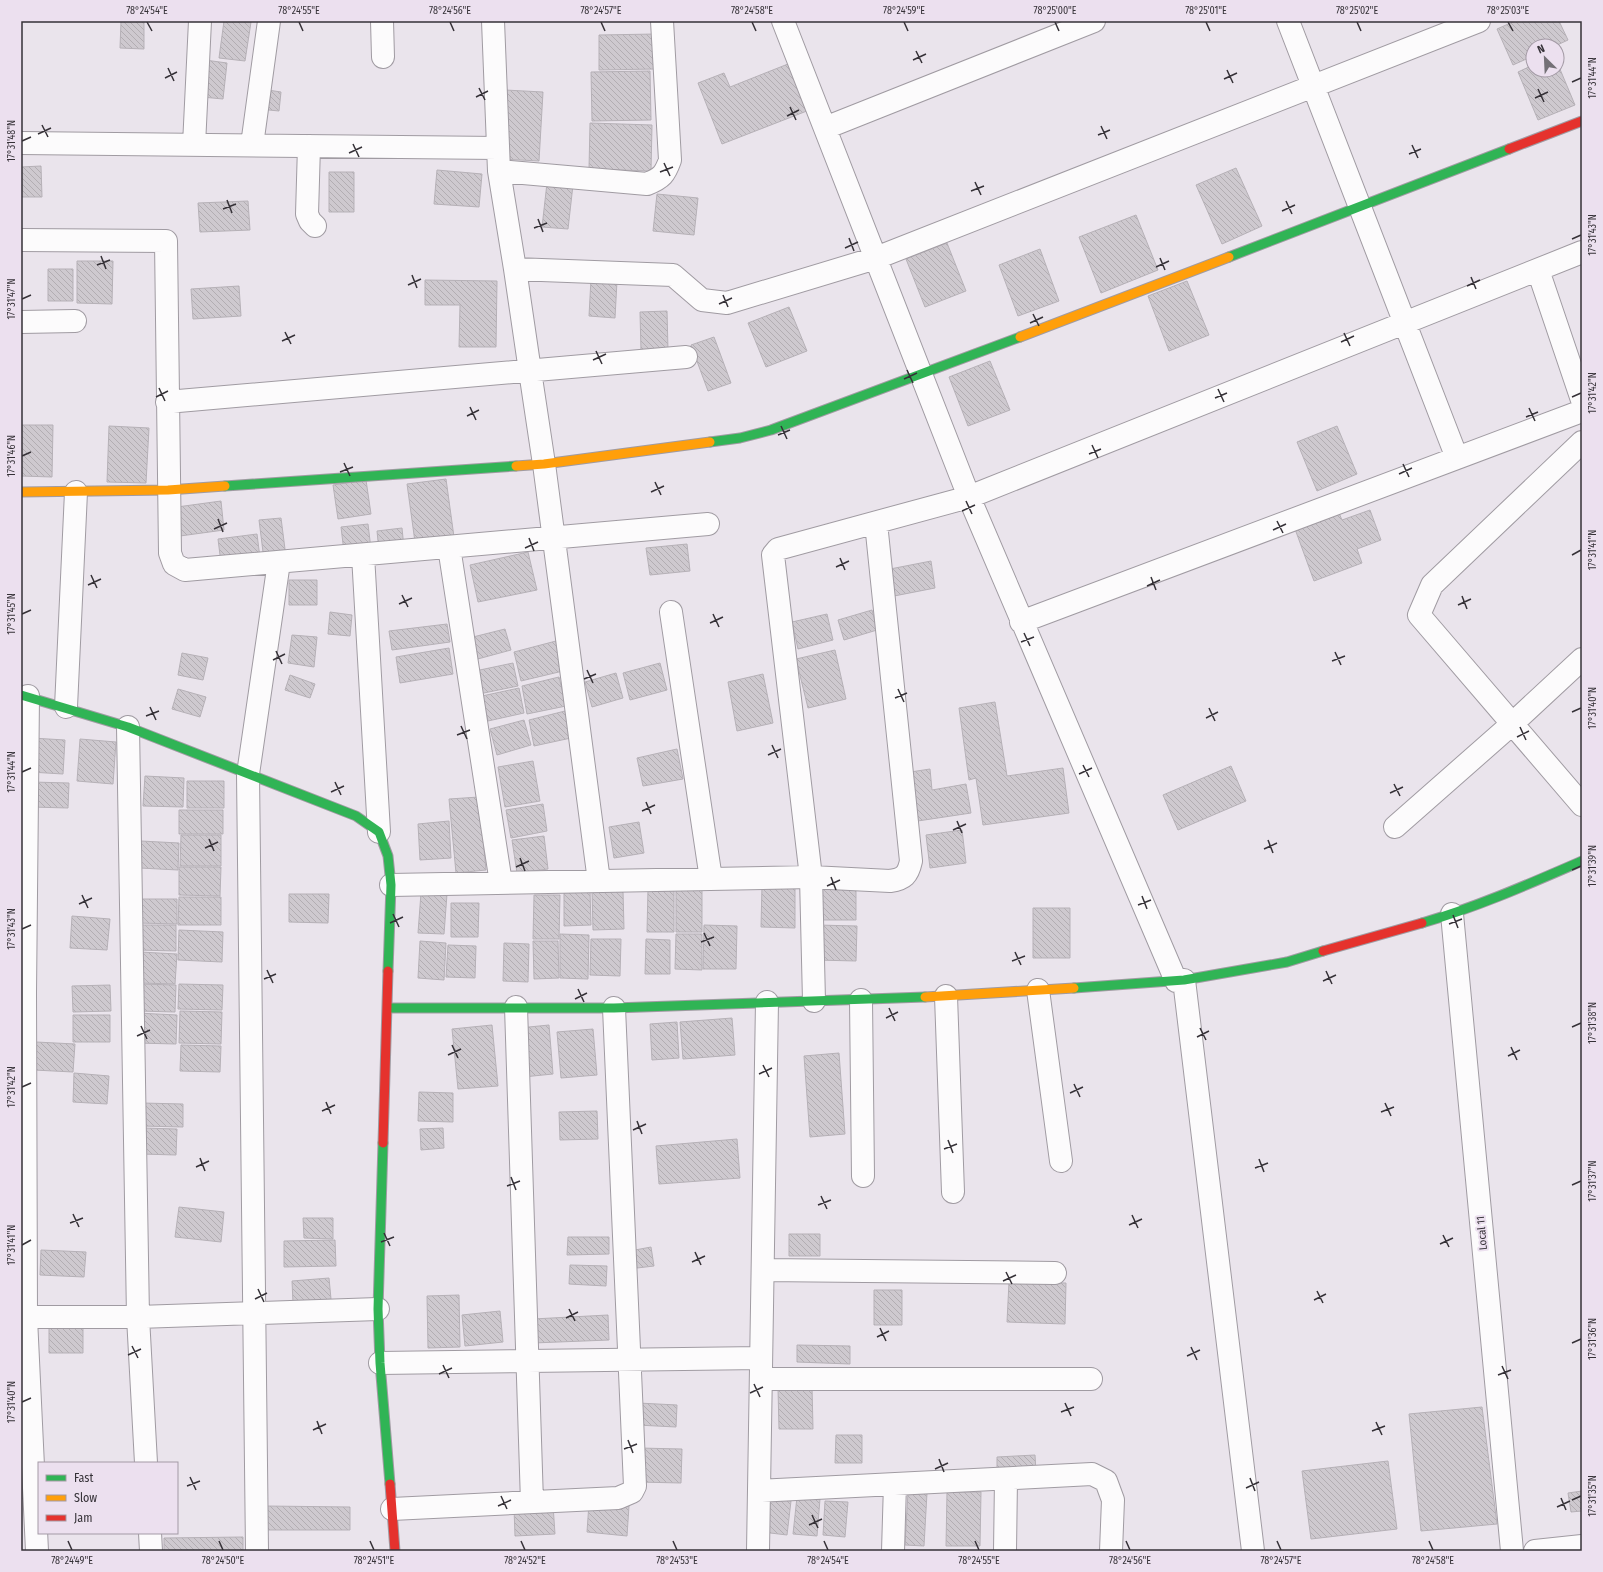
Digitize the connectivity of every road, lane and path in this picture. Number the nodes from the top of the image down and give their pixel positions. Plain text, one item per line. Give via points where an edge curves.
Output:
1 (200, 21) edge
2 (269, 21) edge
3 (382, 21) edge
4 (493, 21) edge
5 (662, 21) edge
6 (783, 21) edge
7 (1094, 21) edge
8 (1288, 21) edge
9 (1479, 21) edge
10 (383, 57) dead end
11 (1313, 86) junction
12 (1582, 121) edge
13 (825, 128) junction
14 (21, 143) edge
15 (194, 145) junction
16 (252, 145) junction
17 (309, 146) junction
18 (498, 148) junction
19 (499, 171) junction
20 (1359, 206) junction
21 (315, 226) dead end
22 (21, 240) edge
23 (1582, 252) edge
24 (876, 258) junction
25 (515, 269) junction
26 (1538, 270) junction
27 (75, 321) dead end
28 (21, 322) edge
29 (1405, 323) junction
30 (686, 357) dead end
31 (530, 372) junction
32 (921, 375) junction
33 (1582, 400) edge
34 (167, 402) junction
35 (1582, 411) edge
36 (1582, 442) edge
37 (1457, 458) junction
38 (544, 464) junction
39 (168, 490) junction
40 (21, 492) edge
41 (76, 492) junction
42 (968, 497) junction
43 (876, 523) junction
44 (708, 524) dead end
45 (555, 538) junction
46 (449, 547) junction
47 (363, 555) junction
48 (279, 562) junction
49 (670, 612) dead end
50 (1021, 622) junction
51 (1582, 659) edge
52 (24, 696) edge
53 (66, 707) junction
54 (1512, 724) junction
55 (128, 727) junction
56 (248, 774) junction
57 (1582, 806) edge
58 (1395, 827) dead end
59 (379, 832) junction
60 (1582, 862) edge
61 (811, 877) junction
62 (711, 879) junction
63 (598, 881) junction
64 (501, 883) junction
65 (391, 885) junction
66 (1452, 914) junction
67 (1180, 981) junction
68 (1038, 990) junction
69 (946, 996) junction
70 (861, 1000) junction
71 (814, 1001) junction
72 (767, 1002) junction
73 (516, 1007) junction
74 (388, 1008) junction
75 (614, 1008) junction
76 (1061, 1161) dead end
77 (863, 1176) dead end
78 (953, 1192) dead end
79 (763, 1270) junction
80 (1055, 1273) dead end
81 (378, 1309) junction
82 (254, 1312) junction
83 (138, 1317) junction
84 (23, 1318) edge
85 (629, 1360) junction
86 (527, 1361) junction
87 (380, 1363) junction
88 (762, 1369) junction
89 (1091, 1379) dead end
90 (146, 1462) edge
91 (1006, 1478) junction
92 (895, 1484) junction
93 (759, 1491) junction
94 (532, 1502) junction
95 (392, 1509) junction
96 (150, 1534) edge
97 (1582, 1546) edge
98 (37, 1551) edge
99 (151, 1551) edge
100 (257, 1551) edge
101 (395, 1551) edge
102 (758, 1551) edge
103 (893, 1551) edge
104 (1005, 1551) edge
105 (1111, 1551) edge
106 (1253, 1551) edge
107 (1512, 1551) edge
108 (1535, 1551) edge

1 - 15 street
2 - 16 street
3 - 10 street
4 - 18 street
5 - 19 street via 670,160 665,173 658,180 648,184
6 - 13 street
7 - 13 street
8 - 11 street
9 - 11 street
11 - 20 street
11 - 24 street
12 - 20 street
13 - 24 street
14 - 15 street
15 - 16 street
16 - 17 street
17 - 18 street
17 - 21 street via 308,214
18 - 19 street
19 - 25 street
20 - 29 street
20 - 32 street
22 - 34 street via 166,241
23 - 26 street
24 - 25 street via 727,303 702,300 673,275
24 - 32 street
25 - 31 street
26 - 29 street
26 - 33 street
27 - 28 street
29 - 37 street
29 - 42 street
30 - 31 street
31 - 34 street
31 - 38 street
32 - 38 street via 771,430 740,438
32 - 42 street
34 - 39 street
35 - 37 street
36 - 54 street via 1432,585 1419,615
37 - 50 street
38 - 39 street
38 - 45 street
39 - 41 street
39 - 48 street via 170,553 174,564 185,570
40 - 41 street
41 - 53 street
42 - 43 street
42 - 50 street
43 - 61 street via 778,549 773,556
43 - 61 street via 911,861 908,871 900,880
44 - 45 street
45 - 46 street
45 - 63 street
46 - 47 street
46 - 64 street
47 - 48 street
47 - 59 street
48 - 56 street
49 - 62 street
50 - 67 street
51 - 54 street
52 - 53 street
52 - 84 street
53 - 55 street
54 - 57 street
54 - 58 street
55 - 56 street
55 - 83 street
56 - 59 street via 356,816
56 - 82 street
59 - 65 street via 388,856
60 - 66 street
61 - 62 street
61 - 71 street
62 - 63 street
63 - 64 street
64 - 65 street
65 - 74 street
66 - 67 street via 1288,962
66 - 107 street, Local 11
67 - 68 street
67 - 106 street
68 - 69 street
68 - 76 street
69 - 70 street
69 - 78 street
70 - 71 street
70 - 77 street
71 - 72 street
72 - 75 street
72 - 79 street
73 - 74 street
73 - 75 street
73 - 86 street
74 - 81 street
75 - 85 street
79 - 80 street
79 - 88 street
81 - 82 street
81 - 87 street
82 - 83 street
82 - 100 street
83 - 84 street
83 - 90 street
84 - 98 street
85 - 86 street
85 - 88 street
85 - 94 street via 635,1480 632,1492 618,1498
86 - 87 street
86 - 94 street
87 - 95 street
88 - 89 street
88 - 93 street
91 - 92 street
91 - 104 street
91 - 105 street via 1092,1474 1106,1481 1113,1500
92 - 93 street
92 - 103 street
93 - 102 street
94 - 95 street
95 - 101 street
96 - 99 street
97 - 108 street

